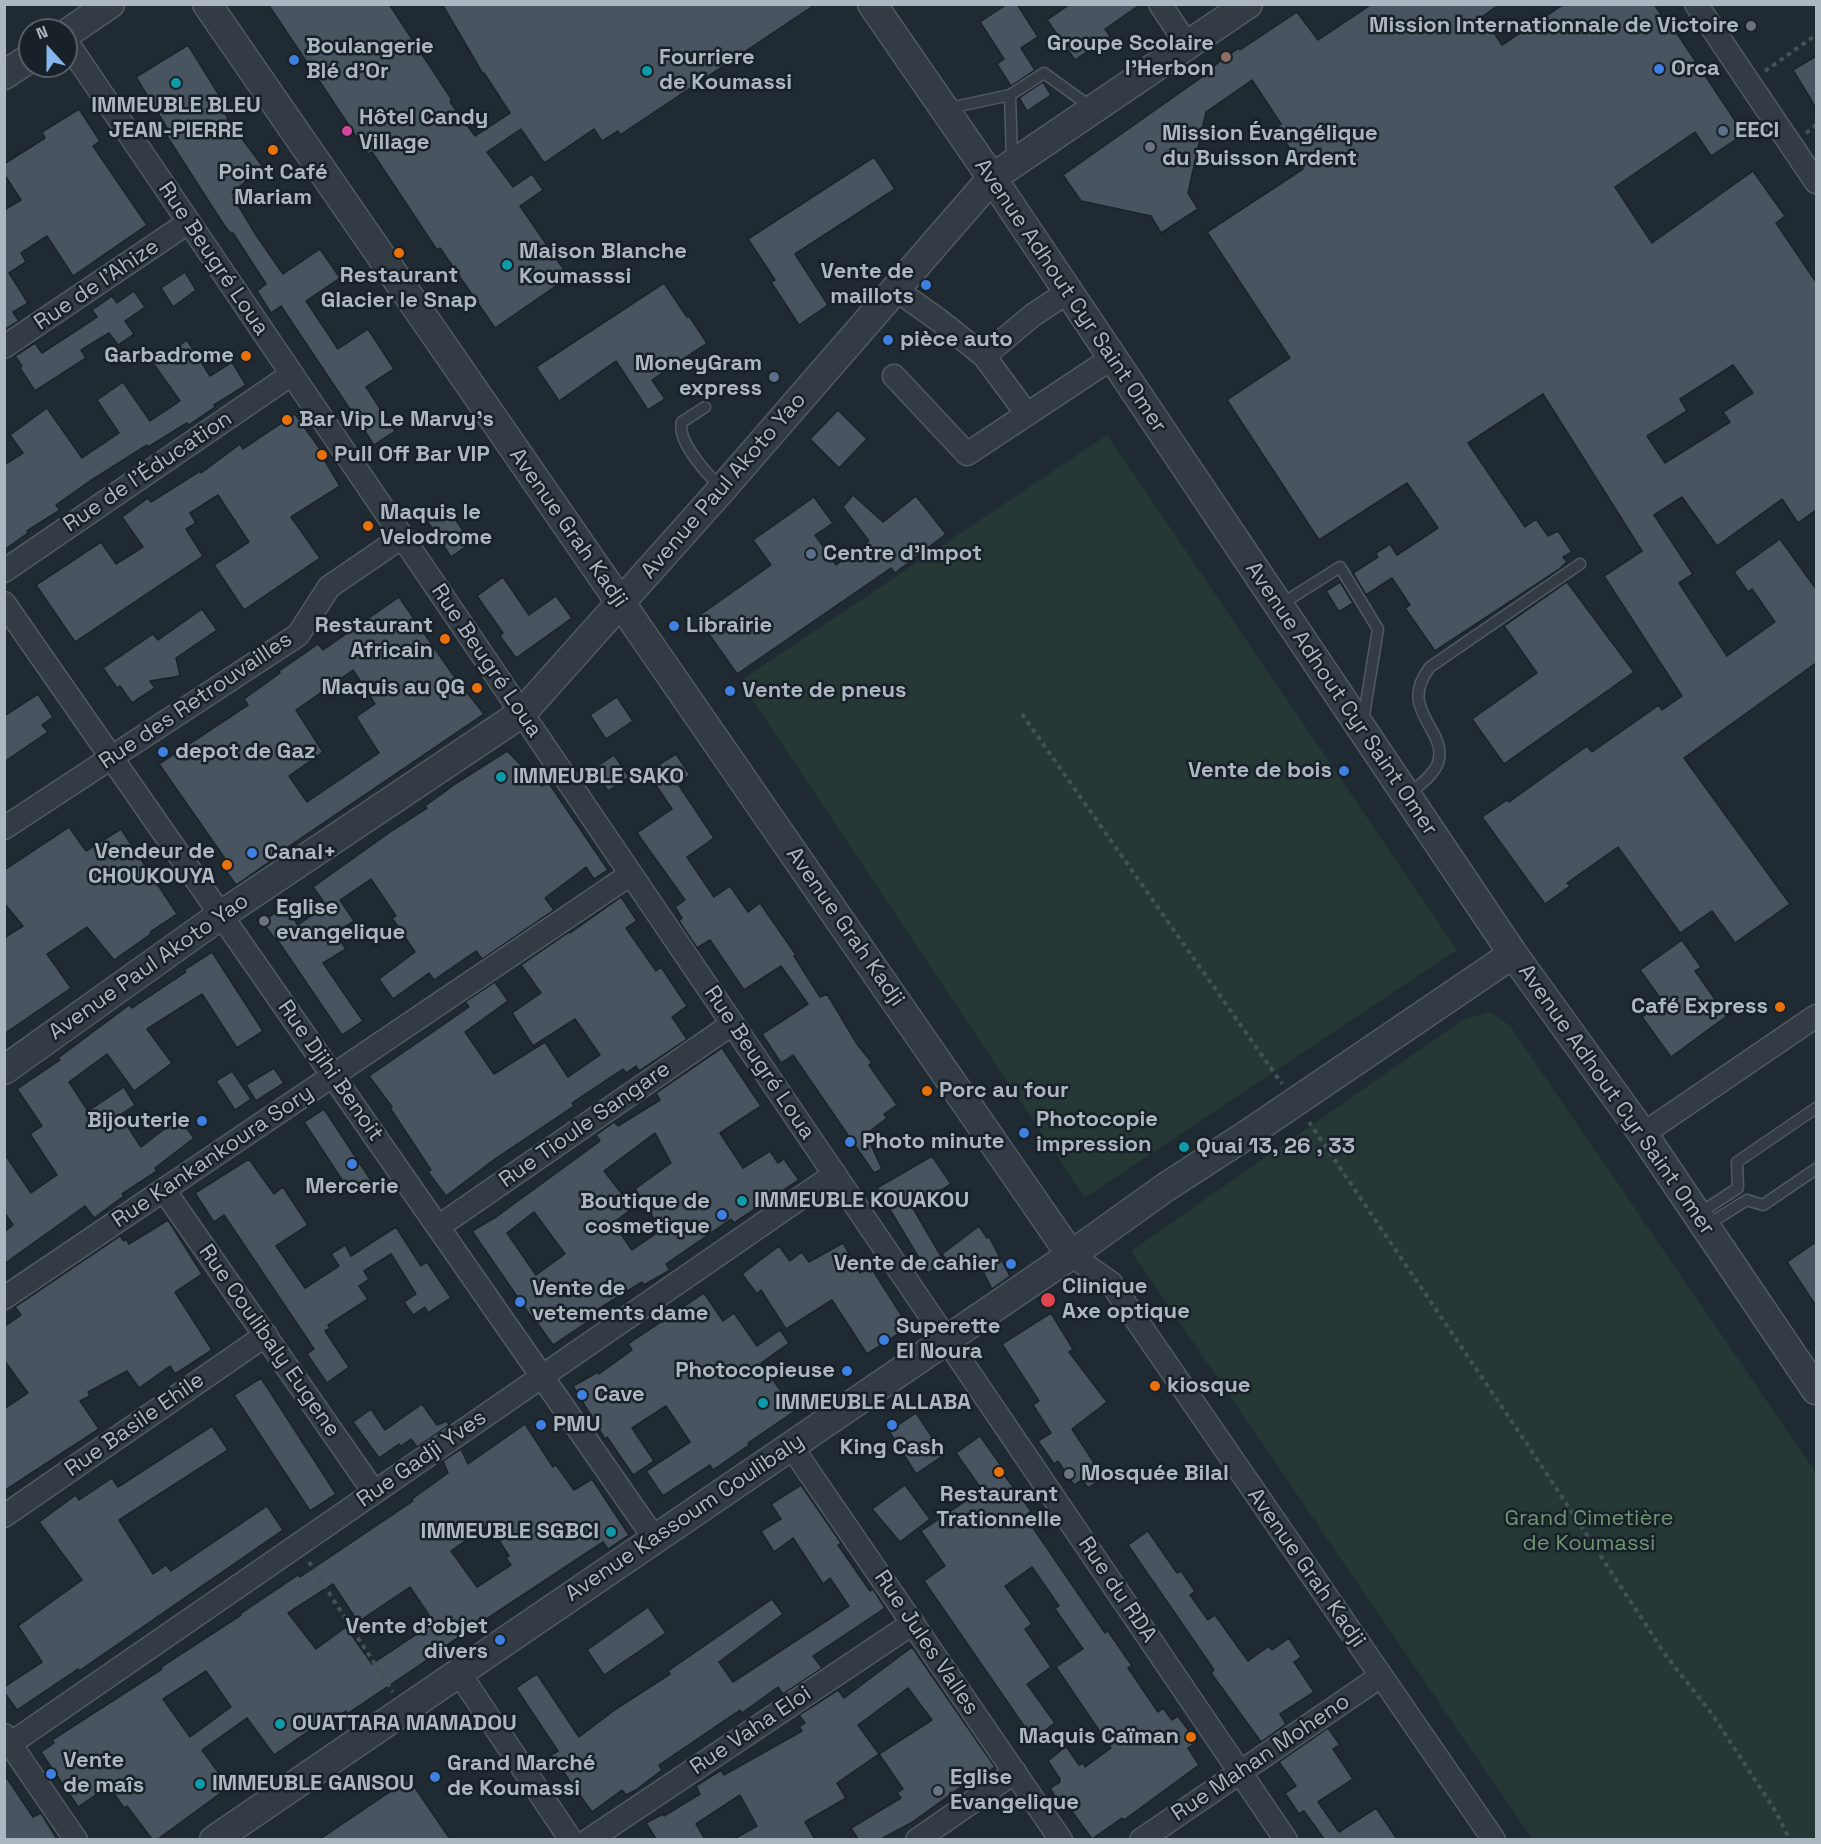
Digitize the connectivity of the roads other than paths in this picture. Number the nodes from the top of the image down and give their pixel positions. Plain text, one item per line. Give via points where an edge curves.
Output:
1 (110, 4) edge
2 (207, 4) edge
3 (872, 4) edge
4 (1160, 4) edge
5 (1248, 4) edge
6 (1696, 4) edge
7 (78, 26) edge
8 (1188, 46) junction
9 (78, 59) edge
10 (18, 66) edge
11 (4, 75) edge
12 (1010, 95) junction
13 (944, 109) junction
14 (1094, 109) junction
15 (1002, 171) junction
16 (1816, 182) edge
17 (189, 222) junction
18 (895, 289) junction
19 (1068, 292) junction
20 (4, 347) edge
21 (984, 356) junction
22 (1112, 358) junction
23 (292, 374) junction
24 (894, 376) dead end
25 (705, 407) dead end
26 (1027, 414) junction
27 (722, 489) junction
28 (402, 537) junction
29 (1580, 564) dead end
30 (4, 571) edge
31 (4, 603) edge
32 (621, 604) junction
33 (1278, 606) junction
34 (522, 713) junction
35 (1362, 730) junction
36 (112, 758) junction
37 (1406, 796) junction
38 (4, 828) edge
39 (631, 874) junction
40 (221, 915) junction
41 (1513, 954) junction
42 (1816, 1016) edge
43 (732, 1024) junction
44 (4, 1070) edge
45 (333, 1076) junction
46 (1816, 1108) edge
47 (1643, 1134) junction
48 (1816, 1169) edge
49 (835, 1174) junction
50 (164, 1190) junction
51 (1701, 1220) junction
52 (438, 1227) junction
53 (1071, 1255) junction
54 (4, 1298) edge
55 (266, 1335) junction
56 (947, 1340) junction
57 (542, 1376) junction
58 (1816, 1390) edge
59 (791, 1446) junction
60 (374, 1492) junction
61 (4, 1516) edge
62 (655, 1539) junction
63 (913, 1623) junction
64 (459, 1673) junction
65 (1381, 1676) junction
66 (7, 1739) edge
67 (1015, 1772) junction
68 (1240, 1772) junction
69 (76, 1839) edge
70 (214, 1839) edge
71 (571, 1839) edge
72 (589, 1839) edge
73 (917, 1839) edge
74 (1061, 1839) edge
75 (1141, 1839) edge
76 (1286, 1839) edge
77 (1494, 1839) edge

1 - 7 street
2 - 32 street, Avenue Grah Kadji
3 - 13 street, Avenue Adhout Cyr Saint Omer
4 - 8 street
5 - 8 street, Avenue Paul Akoto Yao
6 - 16 street
8 - 14 street, Avenue Paul Akoto Yao
9 - 17 street, Rue Beugré Loua
10 - 11 street
12 - 13 lane
12 - 14 lane via 1044,73
12 - 15 lane
13 - 15 street, Avenue Adhout Cyr Saint Omer
14 - 15 street, Avenue Paul Akoto Yao
15 - 18 street, Avenue Paul Akoto Yao
15 - 19 street, Avenue Adhout Cyr Saint Omer
17 - 20 street, Rue de l'Ahize
17 - 23 street, Rue Beugré Loua
18 - 21 street
18 - 27 street, Avenue Paul Akoto Yao
19 - 21 street
19 - 22 street, Avenue Adhout Cyr Saint Omer
21 - 26 street
22 - 26 street
22 - 33 street, Avenue Adhout Cyr Saint Omer
23 - 28 street, Rue Beugré Loua
23 - 30 street, Rue de l'Éducation
24 - 26 street via 967,454
25 - 27 lane via 682,423 680,429 698,464
27 - 32 street, Avenue Paul Akoto Yao
28 - 34 street, Rue Beugré Loua
28 - 36 street, Rue des Retrouvailles via 329,588 298,634
29 - 37 lane via 1430,667 1420,680 1421,711 1437,744 1438,762
31 - 36 street, Rue Djihi Benoit
32 - 34 street, Avenue Paul Akoto Yao
32 - 53 street, Avenue Grah Kadji
33 - 35 street, Avenue Adhout Cyr Saint Omer
33 - 35 lane via 1340,567 1378,629
34 - 39 street, Rue Beugré Loua
34 - 40 street, Avenue Paul Akoto Yao
35 - 37 street, Avenue Adhout Cyr Saint Omer
36 - 38 street, Rue des Retrouvailles
36 - 40 street, Rue Djihi Benoit
37 - 41 street, Avenue Adhout Cyr Saint Omer
39 - 43 street, Rue Beugré Loua
39 - 45 street, Rue Kankankoura Sory
40 - 44 street, Avenue Paul Akoto Yao
40 - 45 street, Rue Djihi Benoit
41 - 47 street, Avenue Adhout Cyr Saint Omer
41 - 53 street, Avenue Kassoum Coulibaly
42 - 47 street
43 - 49 street, Rue Beugré Loua
43 - 52 street, Rue Tioule Sangare
45 - 50 street, Rue Kankankoura Sory
45 - 52 street, Rue Djihi Benoit
46 - 51 lane via 1737,1162 1738,1188
47 - 51 street, Avenue Adhout Cyr Saint Omer
48 - 51 lane via 1763,1205 1748,1200
49 - 56 street, Rue Beugré Loua
49 - 57 street, Rue Gadji Yves
50 - 54 street, Rue Kankankoura Sory
50 - 55 street, Rue Coulibaly Eugene
51 - 58 street, Avenue Adhout Cyr Saint Omer
52 - 57 street, Rue Djihi Benoit
53 - 56 street, Avenue Kassoum Coulibaly
53 - 65 street, Avenue Grah Kadji via 1111,1284
55 - 60 street, Rue Coulibaly Eugene
55 - 61 street, Rue Basile Ehile
56 - 59 street, Avenue Kassoum Coulibaly
56 - 68 street, Rue du RDA
57 - 60 street, Rue Gadji Yves
57 - 62 street, Rue Djihi Benoit
59 - 62 street, Avenue Kassoum Coulibaly
59 - 63 street, Rue Jules Valles
60 - 66 street, Rue Gadji Yves
62 - 64 street, Avenue Kassoum Coulibaly
63 - 67 street, Rue Jules Valles
63 - 72 street, Rue Vaha Eloi
64 - 70 street, Avenue Kassoum Coulibaly
64 - 71 street
65 - 68 street, Rue Mahan Moheno
65 - 77 street, Avenue Grah Kadji
66 - 69 street
67 - 73 street
67 - 74 street, Rue Jules Valles
68 - 75 street, Rue Mahan Moheno
68 - 76 street, Rue du RDA

